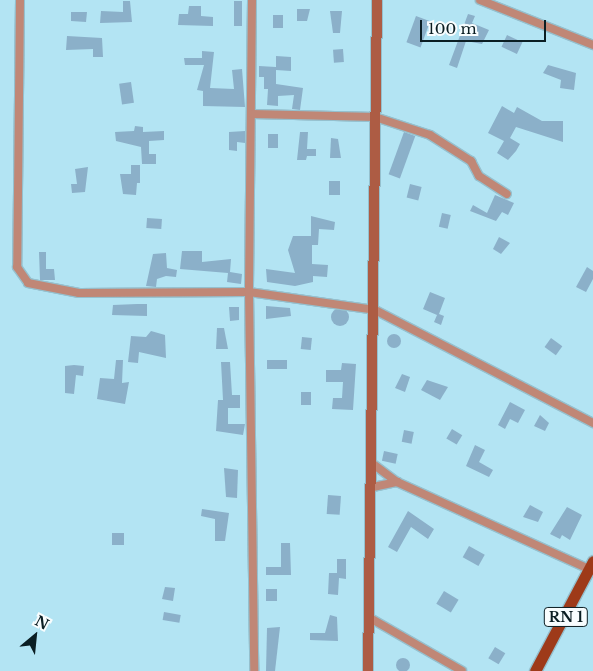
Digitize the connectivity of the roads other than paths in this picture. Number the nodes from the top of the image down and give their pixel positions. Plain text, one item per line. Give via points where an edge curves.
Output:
1 (20, 0) edge
2 (252, 0) edge
3 (377, 0) edge
4 (480, 0) edge
5 (593, 45) edge
6 (253, 114) junction
7 (375, 117) junction
8 (507, 194) dead end
9 (249, 292) junction
10 (375, 310) junction
11 (593, 423) edge
12 (373, 464) junction
13 (397, 482) junction
14 (373, 487) junction
15 (591, 565) edge
16 (370, 618) junction
17 (254, 671) edge
18 (368, 671) edge
19 (462, 671) edge
20 (535, 671) edge

1 - 9 street via 17,266 28,283 79,293
2 - 6 street
3 - 7 street
4 - 5 street
6 - 7 street
6 - 9 street
7 - 8 street via 430,135 471,161 479,176
7 - 10 street
9 - 10 street
9 - 17 street
10 - 11 street
10 - 12 street
12 - 13 street
12 - 14 street
13 - 14 street
13 - 15 street
14 - 16 street
15 - 20 main road, RN 1
16 - 18 street
16 - 19 street

